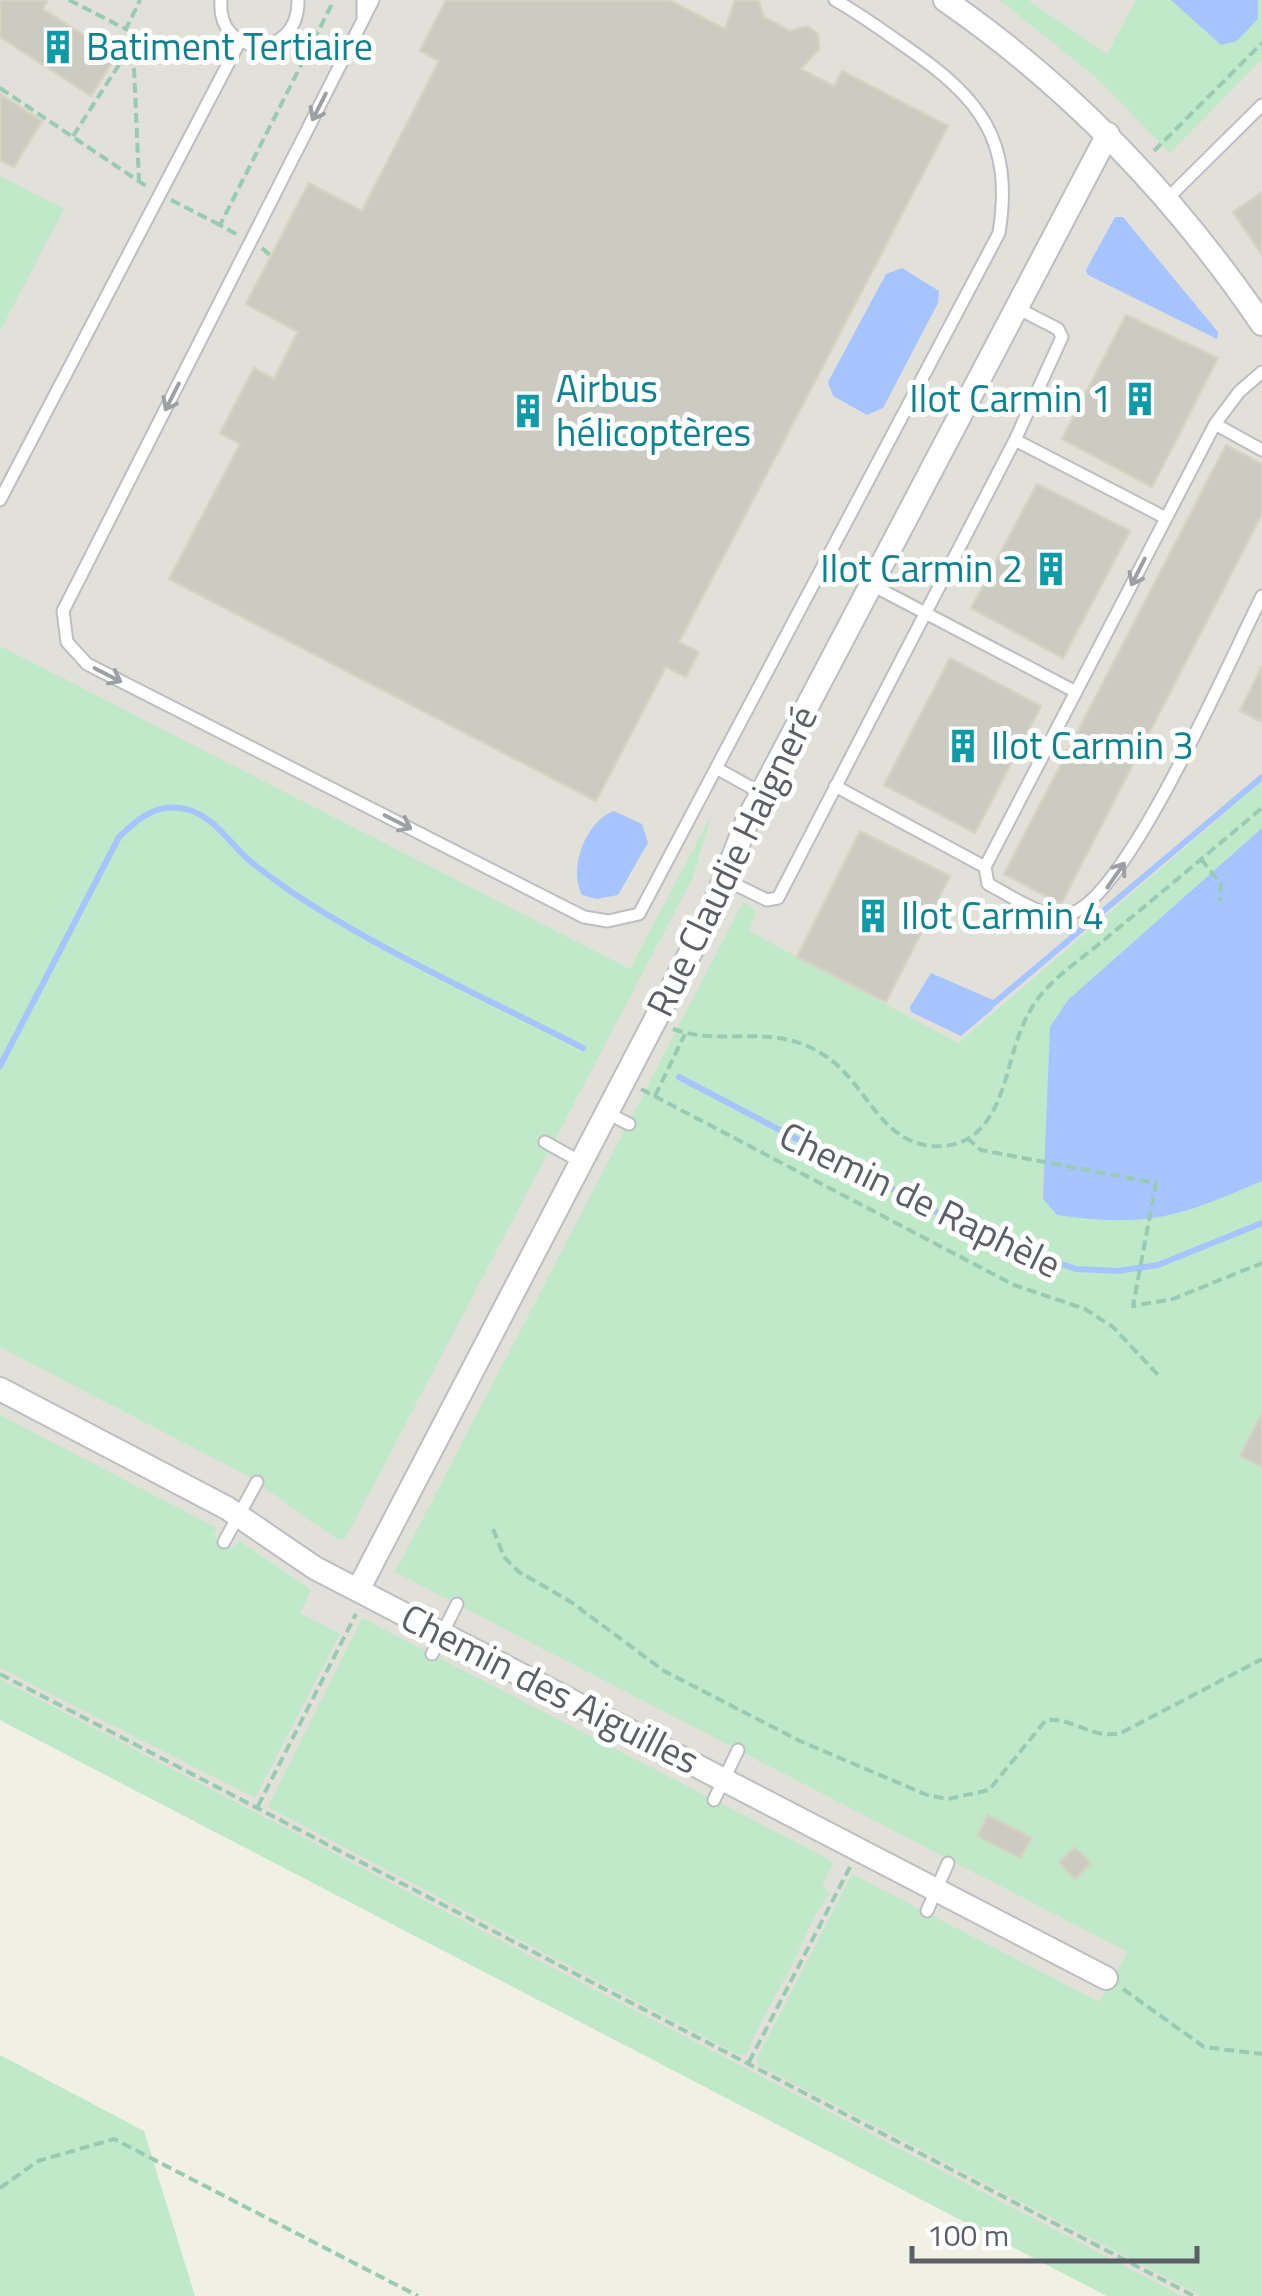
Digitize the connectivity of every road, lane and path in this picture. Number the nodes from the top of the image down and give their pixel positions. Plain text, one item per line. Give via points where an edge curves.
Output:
1 (69, 0) edge
2 (140, 0) edge
3 (221, 0) edge
4 (298, 0) edge
5 (330, 0) edge
6 (363, 0) edge
7 (373, 0) edge
8 (834, 0) edge
9 (945, 0) edge
10 (363, 20) junction
11 (126, 29) junction
12 (240, 41) junction
13 (1262, 43) edge
14 (124, 58) junction
15 (0, 88) edge
16 (1262, 105) edge
17 (1108, 134) junction
18 (73, 136) junction
19 (1154, 151) dead end
20 (138, 182) junction
21 (160, 194) junction
22 (1169, 197) junction
23 (220, 225) junction
24 (251, 242) junction
25 (271, 256) dead end
26 (1015, 307) junction
27 (1262, 324) edge
28 (1262, 372) edge
29 (1215, 424) junction
30 (1015, 440) junction
31 (1262, 450) edge
32 (0, 500) edge
33 (1166, 518) junction
34 (870, 584) junction
35 (1262, 596) edge
36 (923, 612) junction
37 (1076, 692) junction
38 (716, 768) junction
39 (834, 786) junction
40 (762, 793) junction
41 (1262, 808) edge
42 (1201, 860) junction
43 (985, 867) junction
44 (726, 880) junction
45 (1220, 901) dead end
46 (672, 1030) dead end
47 (685, 1034) junction
48 (642, 1089) dead end
49 (655, 1096) junction
50 (607, 1113) junction
51 (629, 1124) dead end
52 (967, 1138) junction
53 (545, 1142) dead end
54 (581, 1162) junction
55 (1262, 1263) edge
56 (1160, 1378) dead end
57 (0, 1389) edge
58 (257, 1482) dead end
59 (239, 1515) junction
60 (493, 1529) dead end
61 (224, 1542) dead end
62 (358, 1600) junction
63 (457, 1604) dead end
64 (437, 1644) junction
65 (1262, 1658) edge
66 (0, 1674) edge
67 (738, 1750) dead end
68 (719, 1790) junction
69 (257, 1808) junction
70 (948, 1863) dead end
71 (850, 1867) dead end
72 (932, 1900) junction
73 (1106, 1978) joint
74 (1262, 2054) edge
75 (748, 2064) junction
76 (0, 2188) edge
77 (418, 2296) edge
78 (1194, 2296) edge

1 - 11 path
2 - 11 path
3 - 12 lane via 224,22
4 - 12 lane via 286,36 264,46
5 - 23 path
6 - 10 lane
7 - 10 lane
8 - 38 lane via 956,81 989,127 1002,161 1005,197 999,233
9 - 17 street
10 -> 24 lane
11 - 14 path
12 - 21 lane
13 - 19 path
14 - 18 path
14 - 20 path via 134,67
15 - 18 path
16 - 22 lane
17 - 22 street
17 - 26 street, Rue Claudie Haigneré
18 - 20 path
20 - 21 path
21 - 23 path
21 - 32 lane
22 - 27 street
23 - 24 path
24 - 25 path
24 -> 38 lane via 63,611 67,642 87,664 584,917 608,921 640,914
26 - 30 lane via 1062,337
26 - 34 street, Rue Claudie Haigneré
28 - 29 lane
29 - 31 lane
29 - 33 lane
30 - 33 lane
30 - 36 lane
33 -> 37 lane
34 - 36 lane
34 - 40 street, Rue Claudie Haigneré
43 -> 35 lane via 988,884 1045,913 1072,914 1105,891
36 - 37 lane
36 - 39 lane
37 - 43 lane
38 - 40 lane
39 - 43 lane
39 - 44 lane via 778,898 767,900
40 - 44 street, Rue Claudie Haigneré
41 - 42 path
42 - 45 path via 1221,884
42 - 52 path via 1047,988 1018,1037 991,1118
44 - 50 street, Rue Claudie Haigneré
46 - 47 path
47 - 49 path
47 - 52 path via 795,1041 845,1072 900,1136 940,1146
48 - 49 path, Chemin de Raphèle
49 - 56 path, Chemin de Raphèle via 1014,1285 1085,1309 1113,1327
50 - 51 lane
50 - 54 street, Rue Claudie Haigneré
52 - 55 path via 981,1150 1156,1183 1133,1306 1174,1300
53 - 54 lane
54 - 62 street, Rue Claudie Haigneré
57 - 59 street, Chemin des Aiguilles
58 - 59 lane
59 - 61 lane
59 - 62 street, Chemin des Aiguilles
60 - 65 path via 518,1572 572,1602 664,1672 800,1741 948,1800 990,1790 1046,1720 1095,1734 1121,1733
62 - 64 street, Chemin des Aiguilles
62 - 69 path
63 - 64 lane
64 - 68 street, Chemin des Aiguilles
66 - 69 path
67 - 68 lane
68 - 72 street, Chemin des Aiguilles
69 - 75 path
70 - 72 lane
71 - 75 path
72 - 73 street, Chemin des Aiguilles
73 - 74 path via 1204,2047
75 - 78 path
76 - 77 path via 38,2160 114,2139

